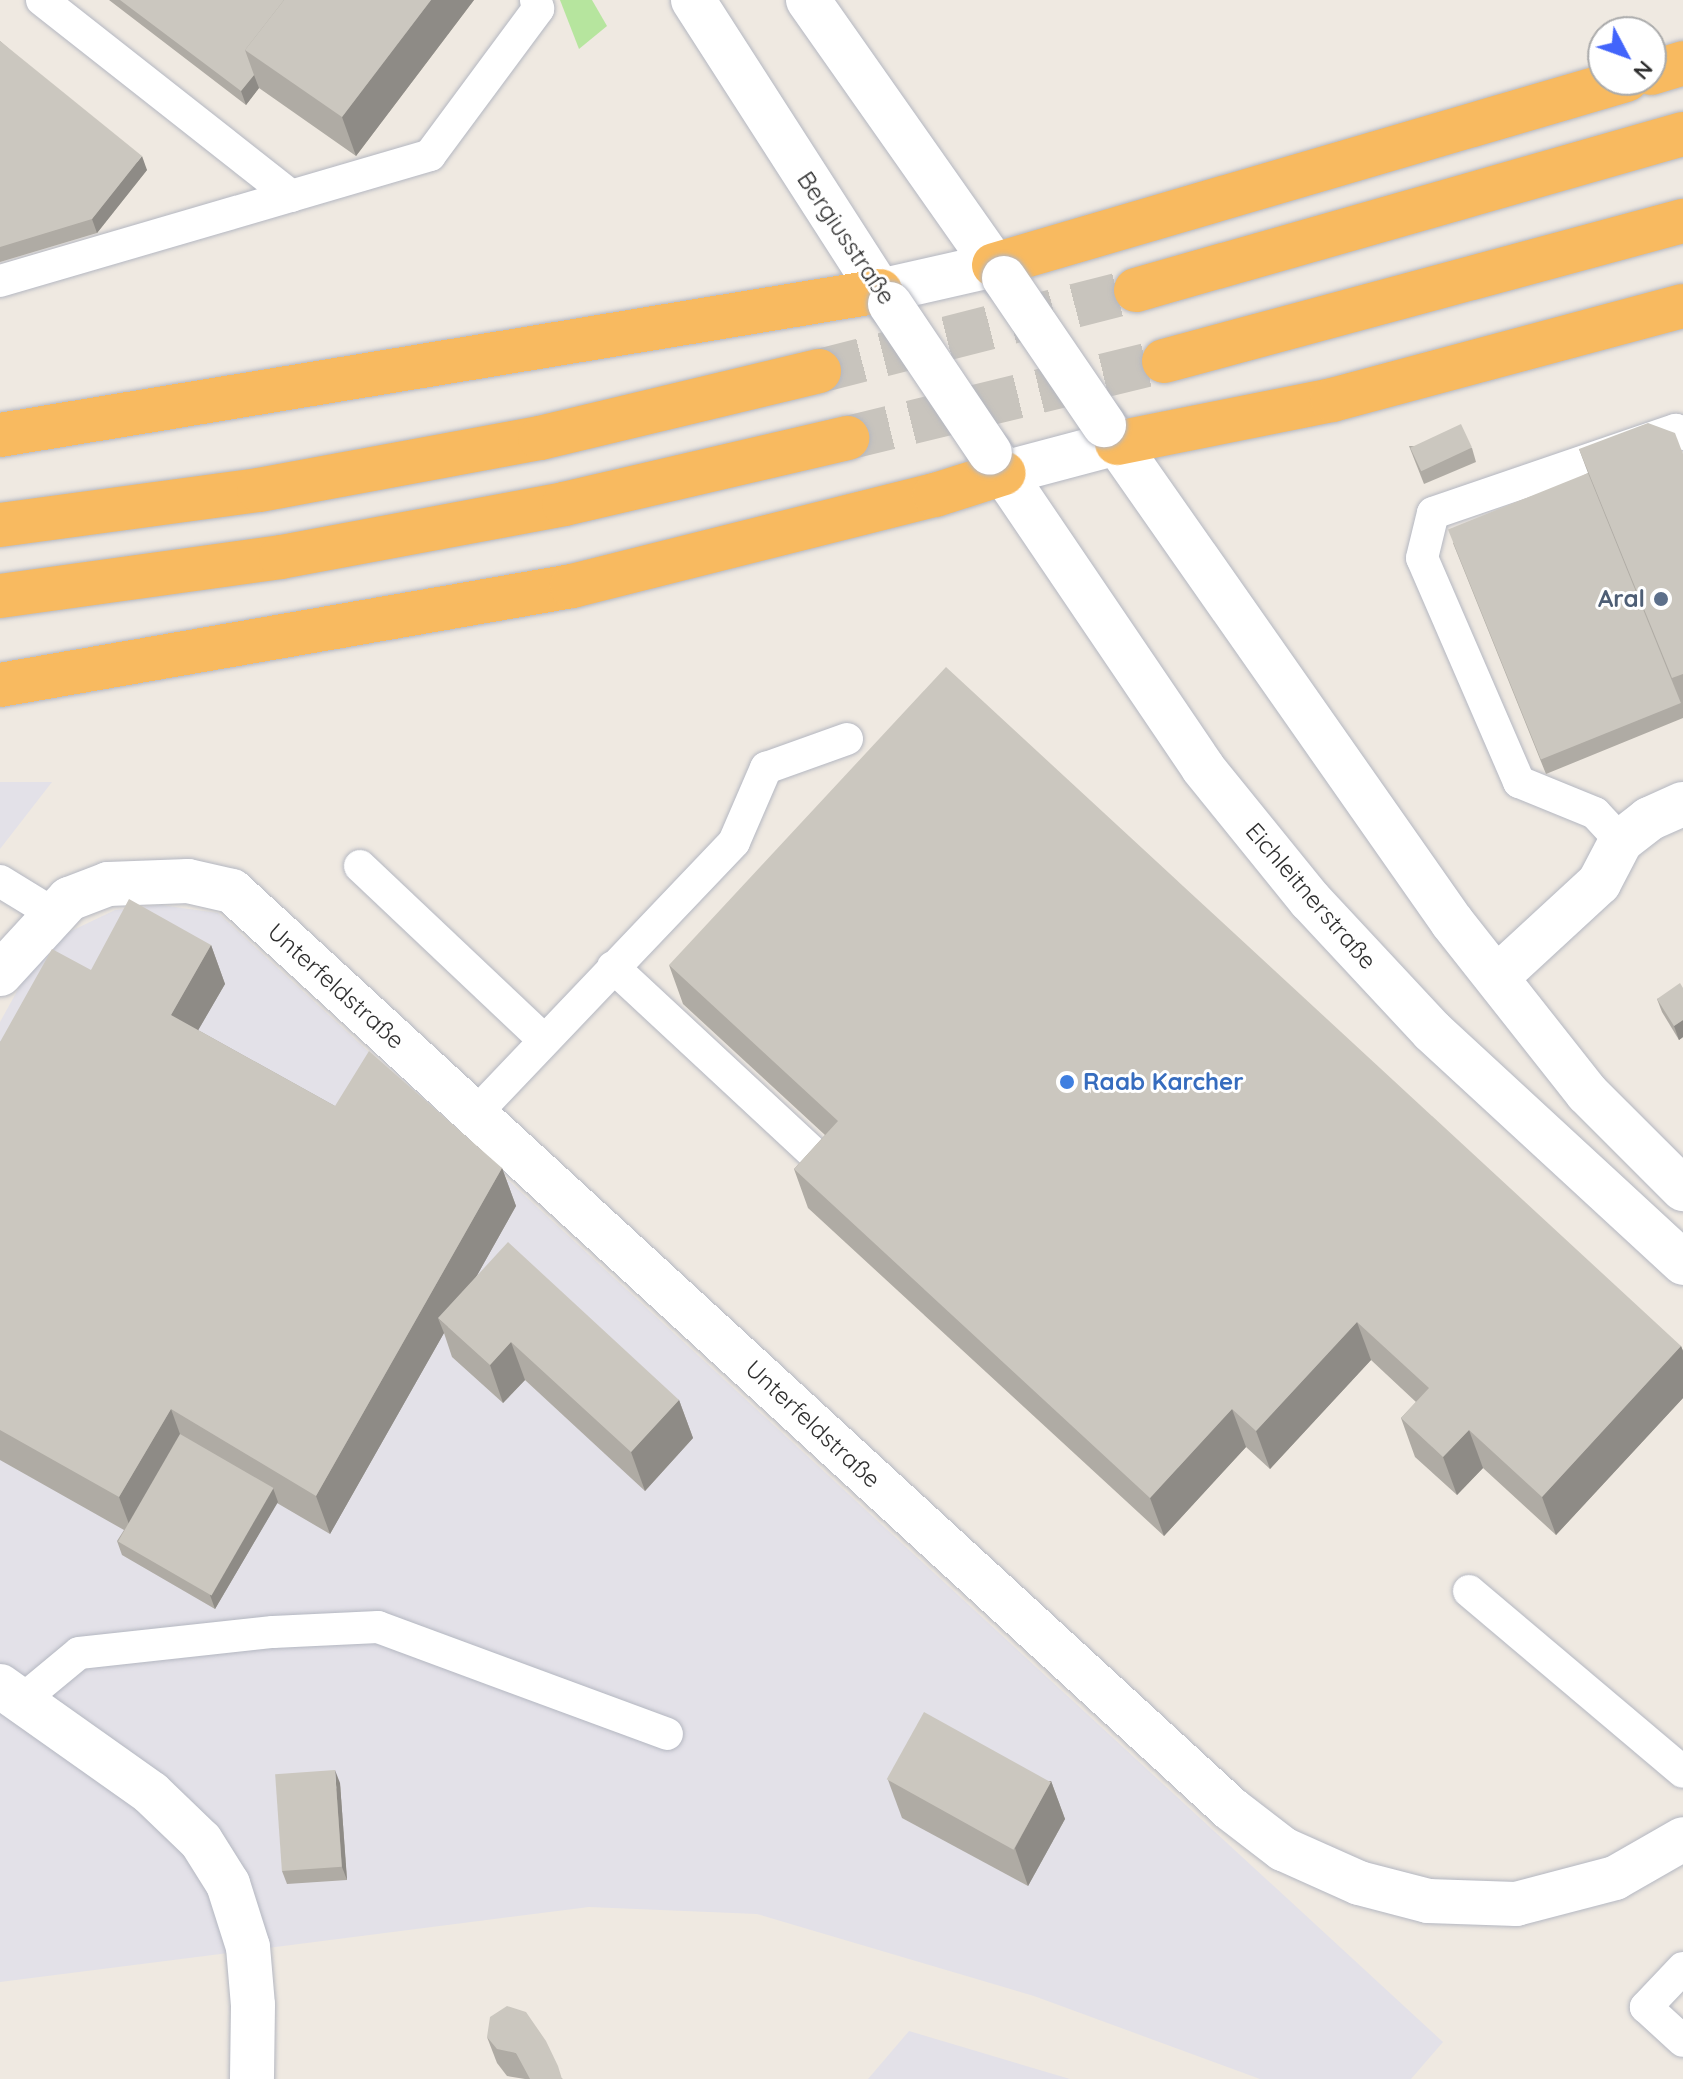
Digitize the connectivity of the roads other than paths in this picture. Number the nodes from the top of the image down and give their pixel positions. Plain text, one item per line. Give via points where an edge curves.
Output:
1 (42, 0) edge
2 (536, 0) edge
3 (693, 0) edge
4 (808, 0) edge
5 (1587, 92) edge
6 (1683, 134) edge
7 (291, 196) junction
8 (1683, 221) edge
9 (999, 272) junction
10 (0, 281) edge
11 (1136, 290) tunnel mouth
12 (885, 298) junction
13 (1683, 306) edge
14 (1164, 361) tunnel mouth
15 (819, 371) tunnel mouth
16 (1110, 434) junction
17 (1683, 434) edge
18 (0, 435) edge
19 (847, 438) tunnel mouth
20 (997, 463) junction
21 (0, 525) edge
22 (0, 596) edge
23 (0, 685) edge
24 (847, 739) dead end
25 (1683, 804) edge
26 (1621, 841) junction
27 (360, 866) dead end
28 (0, 881) edge
29 (54, 914) junction
30 (613, 967) junction
31 (0, 974) edge
32 (1497, 977) junction
33 (544, 1040) junction
34 (476, 1113) junction
35 (814, 1154) edge
36 (1683, 1189) edge
37 (1683, 1263) edge
38 (1469, 1591) dead end
39 (10, 1693) edge
40 (667, 1734) dead end
41 (1683, 1772) edge
42 (1683, 1839) edge
43 (1683, 1968) edge
44 (1683, 2041) edge
45 (252, 2079) edge

1 - 7 lane
2 - 7 lane via 538,9 430,155
3 - 12 street, Bergiusstraße
4 - 9 street
5 - 9 highway
6 - 11 highway
7 - 10 lane
8 - 14 highway
9 - 12 street
9 - 16 street, bridge
12 - 18 highway
12 - 20 street, Bergiusstraße, bridge
13 - 16 highway via 1332,400
15 - 21 highway via 540,438 259,490
16 - 20 street
16 - 32 street via 1452,922
17 - 26 lane via 1676,430 1433,513 1422,558 1519,782 1595,813
19 - 22 highway via 564,504 281,557
20 - 23 highway via 935,495 572,586
20 - 37 street, Eichleitnerstraße via 1203,768 1310,900 1432,1031
24 - 30 lane via 766,768 734,842
25 - 26 street via 1649,819
26 - 32 street via 1599,883
27 - 33 lane
28 - 29 lane
29 - 31 street, Unterfeldstraße
29 - 34 street, Unterfeldstraße via 69,899 108,884 188,881 232,891
30 - 33 lane
30 - 35 lane
32 - 36 street via 1587,1093
33 - 34 lane
34 - 42 street, Unterfeldstraße via 1231,1809 1283,1849 1359,1883 1428,1901 1516,1904 1615,1878
38 - 41 lane
39 - 40 lane via 79,1653 273,1632 378,1627
39 - 45 street via 151,1793 201,1841 228,1884 248,1947
43 - 44 lane via 1646,2007

